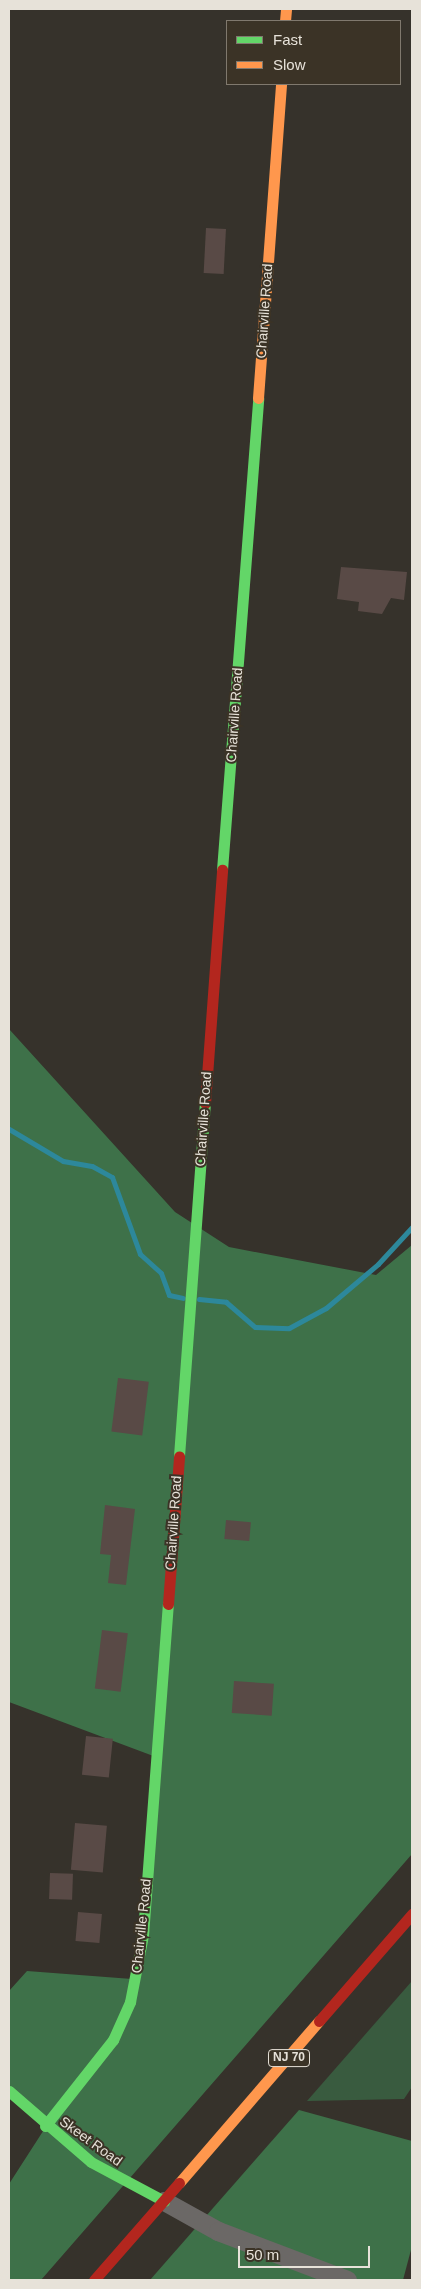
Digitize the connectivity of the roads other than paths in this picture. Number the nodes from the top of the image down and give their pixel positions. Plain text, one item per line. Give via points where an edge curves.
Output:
1 (281, 85) edge
2 (412, 1914) edge
3 (9, 2091) edge
4 (45, 2126) junction
5 (164, 2201) junction
6 (94, 2280) edge
7 (347, 2280) edge

1 - 4 main road, Chairville Road via 138,1970 113,2040
2 - 5 main road, NJ 70
3 - 4 main road, Skeet Road
4 - 5 main road, Skeet Road via 91,2162
5 - 6 main road, NJ 70
5 - 7 street via 218,2231

